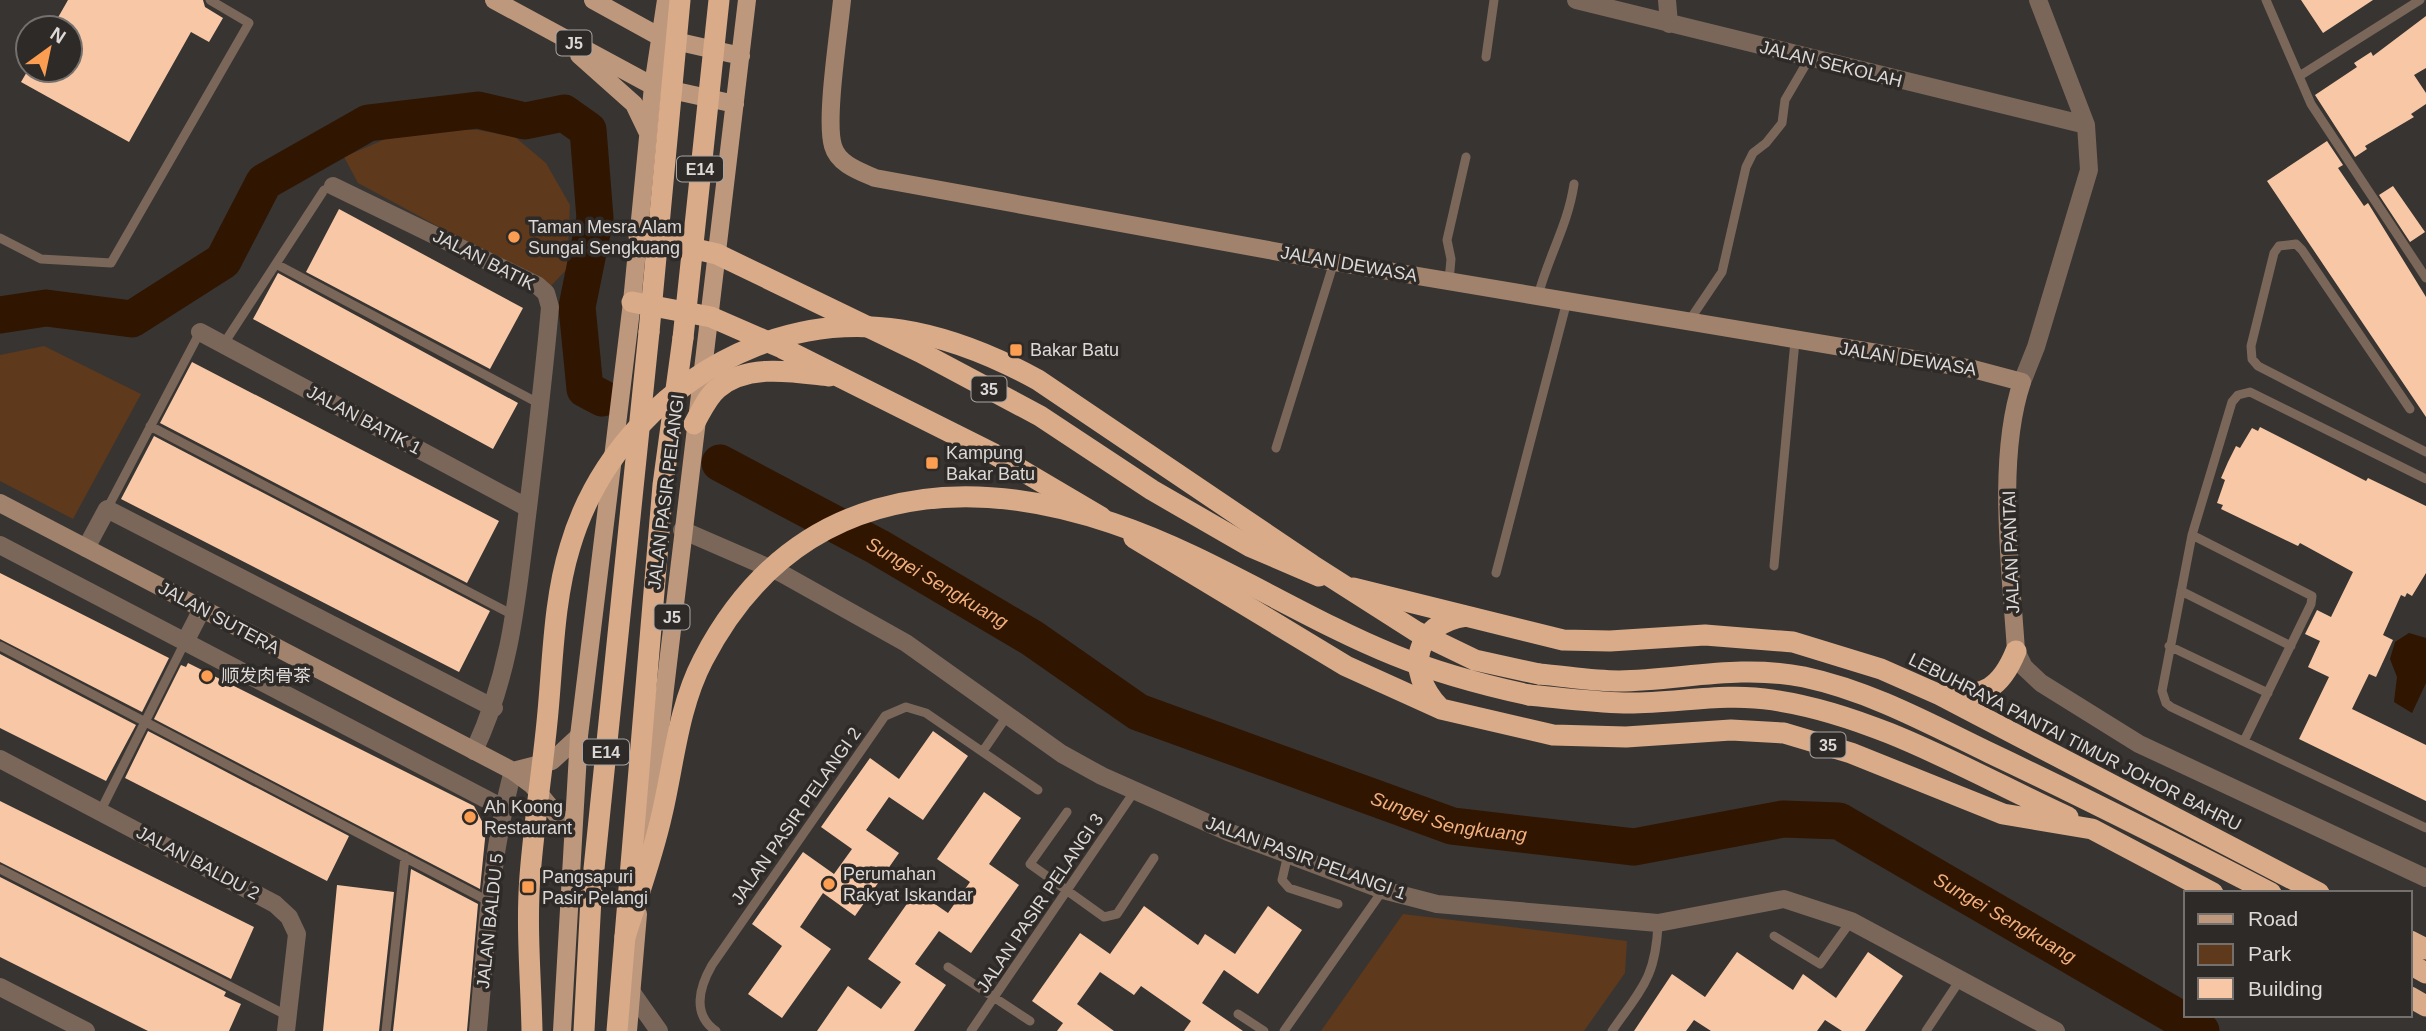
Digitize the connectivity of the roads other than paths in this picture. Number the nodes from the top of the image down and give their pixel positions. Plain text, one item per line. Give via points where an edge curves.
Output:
1 (210, 0) edge
2 (494, 0) edge
3 (593, 0) edge
4 (666, 0) edge
5 (680, 0) edge
6 (719, 0) edge
7 (747, 0) edge
8 (842, 0) edge
9 (1494, 0) edge
10 (1576, 0) edge
11 (1667, 0) edge
12 (2038, 0) edge
13 (2266, 0) edge
14 (2420, 0) edge
15 (1669, 24) junction
16 (549, 30) junction
17 (662, 38) junction
18 (741, 57) junction
19 (1486, 57) dead end
20 (1809, 59) junction
21 (2301, 75) junction
22 (653, 86) junction
23 (735, 104) junction
24 (2086, 125) junction
25 (649, 135) junction
26 (1466, 158) dead end
27 (1574, 184) dead end
28 (333, 186) joint
29 (639, 236) junction
30 (0, 238) edge
31 (717, 254) junction
32 (1334, 262) junction
33 (276, 264) junction
34 (2426, 278) edge
35 (1449, 281) junction
36 (1538, 296) junction
37 (1567, 301) junction
38 (632, 302) junction
39 (710, 317) junction
40 (1689, 322) junction
41 (200, 332) joint
42 (1796, 341) junction
43 (223, 345) junction
44 (845, 377) junction
45 (2022, 382) junction
46 (542, 405) junction
47 (2410, 409) dead end
48 (694, 424) junction
49 (150, 426) junction
50 (1276, 448) dead end
51 (2426, 452) edge
52 (2426, 479) edge
53 (0, 503) edge
54 (528, 508) junction
55 (107, 509) junction
56 (682, 530) junction
57 (2192, 535) junction
58 (0, 545) edge
59 (86, 548) junction
60 (1774, 566) dead end
61 (1496, 573) dead end
62 (2181, 591) junction
63 (202, 609) junction
64 (1468, 615) junction
65 (516, 617) junction
66 (185, 642) junction
67 (0, 646) edge
68 (2169, 646) junction
69 (2291, 646) junction
70 (2016, 651) junction
71 (2268, 693) junction
72 (1940, 695) junction
73 (494, 708) junction
74 (1441, 709) junction
75 (1007, 716) junction
76 (145, 722) junction
77 (579, 736) junction
78 (2244, 741) junction
79 (474, 751) junction
80 (983, 751) junction
81 (0, 760) edge
82 (513, 771) junction
83 (1038, 790) dead end
84 (1134, 792) junction
85 (503, 808) junction
86 (100, 812) junction
87 (1067, 812) dead end
88 (2426, 828) edge
89 (2092, 829) junction
90 (571, 832) junction
91 (1288, 854) junction
92 (405, 857) junction
93 (1154, 858) dead end
94 (0, 869) edge
95 (2426, 878) edge
96 (1067, 890) junction
97 (1383, 890) junction
98 (2209, 891) edge
99 (2267, 891) edge
100 (2315, 891) edge
101 (490, 902) junction
102 (1338, 904) dead end
103 (1851, 921) junction
104 (1658, 923) junction
105 (1774, 936) dead end
106 (625, 937) junction
107 (948, 967) dead end
108 (1960, 980) junction
109 (0, 987) edge
110 (630, 990) junction
111 (995, 997) junction
112 (1238, 1014) dead end
113 (1030, 1021) dead end
114 (287, 1023) edge
115 (86, 1031) edge
116 (386, 1031) edge
117 (478, 1031) edge
118 (532, 1031) edge
119 (562, 1031) edge
120 (584, 1031) edge
121 (617, 1031) edge
122 (628, 1031) edge
123 (659, 1031) edge
124 (716, 1031) edge
125 (971, 1031) edge
126 (1264, 1031) edge
127 (1284, 1031) edge
128 (1612, 1031) edge
129 (1926, 1031) edge
130 (2056, 1031) edge

1 - 30 lane via 249,23 111,263 41,259
2 - 16 main road, J5
3 - 17 main road
4 - 17 main road
5 - 120 highway, E14, bridge via 591,898
6 - 106 highway, E14, bridge via 663,485
7 - 18 main road, JALAN PASIR PELANGI
8 - 32 street, JALAN DEWASA via 831,123 833,148 845,164 875,178
9 - 19 lane
10 - 15 street, JALAN SEKOLAH
11 - 15 street
12 - 24 street, JALAN PANTAI
13 - 21 lane
14 - 21 lane
15 - 20 street, JALAN SEKOLAH
16 - 22 main road, J5
16 - 25 main road via 635,104
17 - 18 main road
17 - 22 main road
18 - 23 main road, JALAN PASIR PELANGI / J5
20 - 24 street, JALAN SEKOLAH
20 - 40 lane via 1785,100 1782,123 1746,167 1723,272
21 - 34 lane via 2311,104
22 - 23 main road, J5
22 - 25 main road
23 - 31 main road, JALAN PASIR PELANGI / J5
24 - 45 street, JALAN PANTAI via 2089,170
25 - 29 main road
26 - 35 lane via 1447,240
27 - 36 lane via 1567,220
28 - 33 lane, JALAN BATIK via 324,190
28 - 46 street, JALAN BATIK via 546,293 550,307
29 - 31 highway, LEBUHRAYA PANTAI TIMUR JOHOR BAHRU / 35
29 - 38 main road
31 - 39 main road, JALAN PASIR PELANGI / J5
31 - 64 highway, LEBUHRAYA PANTAI TIMUR JOHOR BAHRU / 35 via 1040,416 1152,490 1249,546 1359,590
32 - 35 street, JALAN DEWASA
32 - 50 lane
33 - 43 lane, JALAN BATIK
33 - 46 lane
35 - 36 street, JALAN DEWASA
36 - 37 street, JALAN DEWASA
37 - 40 street, JALAN DEWASA
37 - 61 lane
38 - 39 highway, 35
38 - 77 main road, bridge
39 - 44 highway, 35
39 - 48 main road, JALAN PASIR PELANGI / J5
40 - 42 street, JALAN DEWASA
41 - 43 street, JALAN BATIK 1
41 - 49 lane
42 - 45 street, JALAN DEWASA via 1973,369
42 - 60 lane
43 - 54 street, JALAN BATIK 1
44 - 48 highway via 786,371 741,376 717,388
44 - 74 highway, 35 via 1025,471 1346,666
45 - 70 street, JALAN PANTAI via 2014,406 2008,484
46 - 54 street, JALAN BATIK
47 - 51 lane via 2302,250 2296,244 2279,246 2251,346 2252,359
48 - 56 main road, JALAN PASIR PELANGI / J5
49 - 55 lane
49 - 65 lane
52 - 57 lane via 2250,392 2232,402
53 - 59 street, JALAN SUTERA
54 - 65 street, JALAN BATIK
55 - 59 street
55 - 73 street
56 - 75 street, JALAN PASIR PELANGI 1 via 780,573 906,643
56 - 110 main road, JALAN PASIR PELANGI / J5
57 - 62 lane
57 - 69 lane via 2312,596
58 - 66 street
59 - 63 street, JALAN SUTERA
62 - 68 lane
62 - 69 lane
63 - 66 street
63 - 79 street, JALAN SUTERA
64 - 72 highway, LEBUHRAYA PANTAI TIMUR JOHOR BAHRU / 35 via 1563,640 1705,635 1793,642 1881,669
64 - 74 highway via 1438,624 1419,651 1421,683
65 - 73 street, JALAN BATIK
66 - 76 lane
66 - 85 street
67 - 76 lane
68 - 71 lane
68 - 78 lane via 2162,691 2165,703
69 - 71 lane
70 - 72 highway via 1992,688 1978,695
70 - 95 street via 2024,667 2041,683 2139,744
71 - 78 lane
72 - 100 highway, LEBUHRAYA PANTAI TIMUR JOHOR BAHRU / 35
73 - 79 street, JALAN BATIK
74 - 89 highway, 35 via 1552,735 1784,733 1851,753 2003,814
75 - 80 lane
75 - 84 street, JALAN PASIR PELANGI 1 via 1062,754
76 - 86 lane
76 - 92 lane
77 - 82 street via 552,761
77 - 90 main road
78 - 88 lane
79 - 82 street, JALAN SUTERA
80 - 83 lane, JALAN PASIR PELANGI 2
80 - 124 lane, JALAN PASIR PELANGI 2 via 926,713 906,707 885,716 700,987 700,1010
81 - 86 street, JALAN BALDU 2
82 - 85 street, JALAN BALDU 5
82 - 90 street, JALAN SUTERA
84 - 91 street, JALAN PASIR PELANGI 1
84 - 96 lane, JALAN PASIR PELANGI 3
85 - 101 street, JALAN BALDU 5
86 - 114 street, JALAN BALDU 2 via 275,904 289,917 297,934
87 - 96 lane via 1030,864
89 - 98 highway, 35
89 - 106 highway, bridge via 1899,738 1820,709 1725,697 1626,703 1529,695 1445,674 1392,654 1244,579 1111,522 970,495 927,497 852,516 794,549 763,574 721,626 700,664 682,715 662,814
90 - 119 main road
91 - 97 street, JALAN PASIR PELANGI 1
91 - 102 lane via 1282,880 1289,888
92 - 101 lane
92 - 116 lane
93 - 96 lane via 1117,914 1104,917
94 - 114 lane
96 - 111 lane, JALAN PASIR PELANGI 3
97 - 104 street, JALAN PASIR PELANGI 1 via 1437,904
97 - 127 lane
99 - 118 highway, bridge via 1884,702 1812,679 1706,672 1618,681 1539,674 1475,660 1417,632 1038,380 993,355 943,337 890,328 842,327 774,339 683,385 639,425 585,505 569,548 559,600 530,878
101 - 117 street, JALAN BALDU 5
103 - 104 street, JALAN PASIR PELANGI 1 via 1784,899
103 - 105 lane via 1820,964
103 - 108 street, JALAN PASIR PELANGI 1
104 - 128 lane via 1657,956 1648,980
106 - 121 highway, E14
107 - 111 lane
108 - 129 lane
108 - 130 street, JALAN PASIR PELANGI 1
109 - 115 street
110 - 122 main road, JALAN PASIR PELANGI / J5
110 - 123 street
111 - 113 lane
111 - 125 lane, JALAN PASIR PELANGI 3
112 - 126 lane

